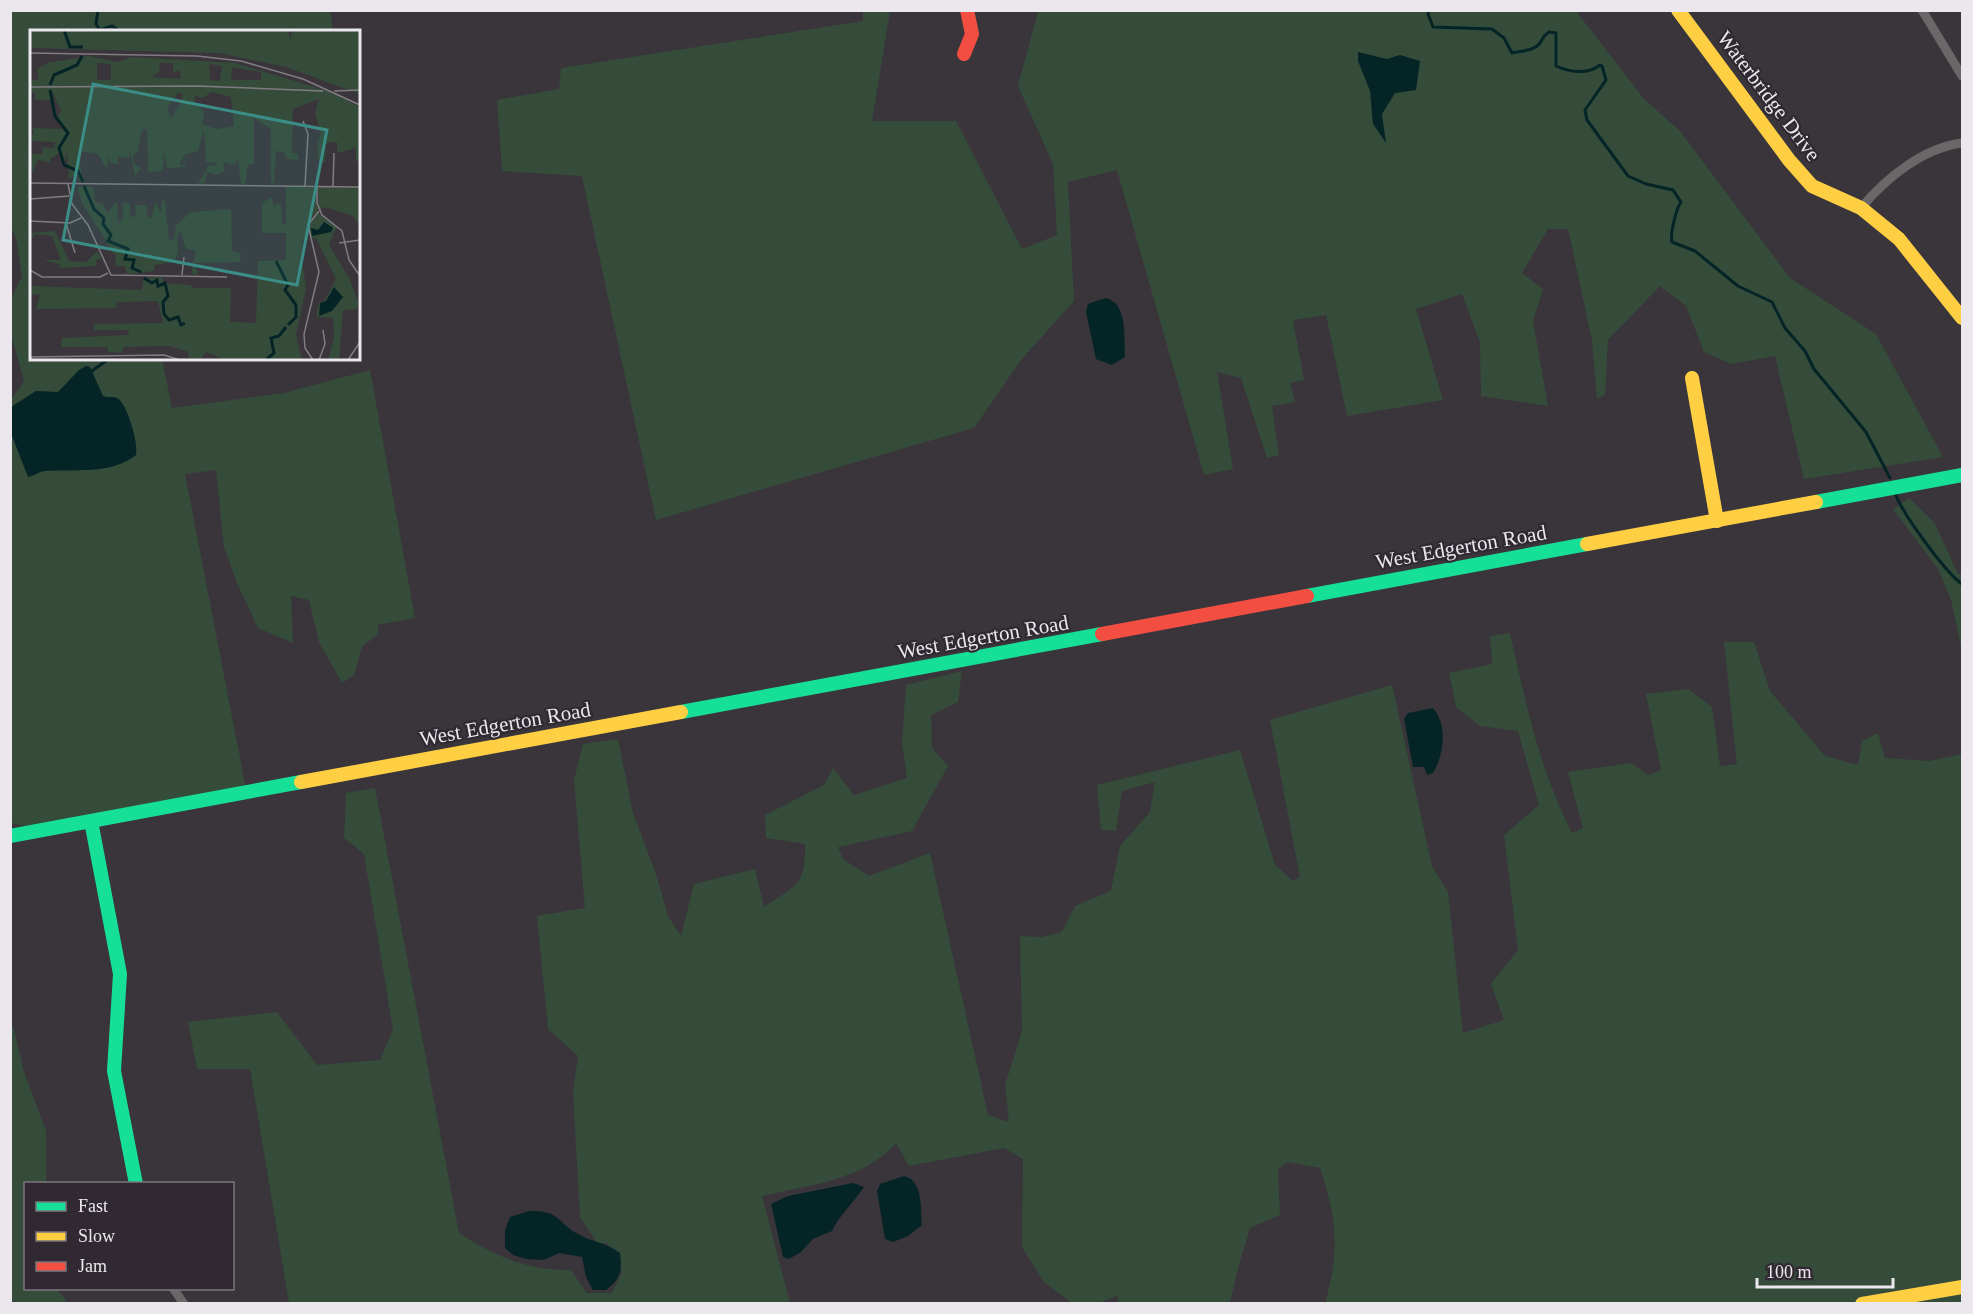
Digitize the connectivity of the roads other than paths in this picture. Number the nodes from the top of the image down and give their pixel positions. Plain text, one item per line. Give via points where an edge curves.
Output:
1 (967, 10) edge
2 (1678, 10) edge
3 (1922, 10) edge
4 (964, 54) dead end
5 (1962, 76) edge
6 (1962, 143) edge
7 (1861, 208) junction
8 (1962, 318) edge
9 (1692, 378) dead end
10 (1962, 476) edge
11 (1717, 521) junction
12 (91, 821) junction
13 (10, 836) edge
14 (136, 1182) edge
15 (1962, 1287) edge
16 (174, 1290) edge
17 (184, 1304) edge
18 (1862, 1304) edge

1 - 4 street via 972,34
2 - 7 street, Waterbridge Drive via 1812,186
3 - 5 street
6 - 7 street via 1945,145 1920,157 1874,192
7 - 8 street, Waterbridge Drive via 1899,238
9 - 11 street
10 - 11 street, West Edgerton Road
11 - 12 street, West Edgerton Road
12 - 13 street, West Edgerton Road
12 - 14 street via 120,974 114,1071
15 - 18 street
16 - 17 street

